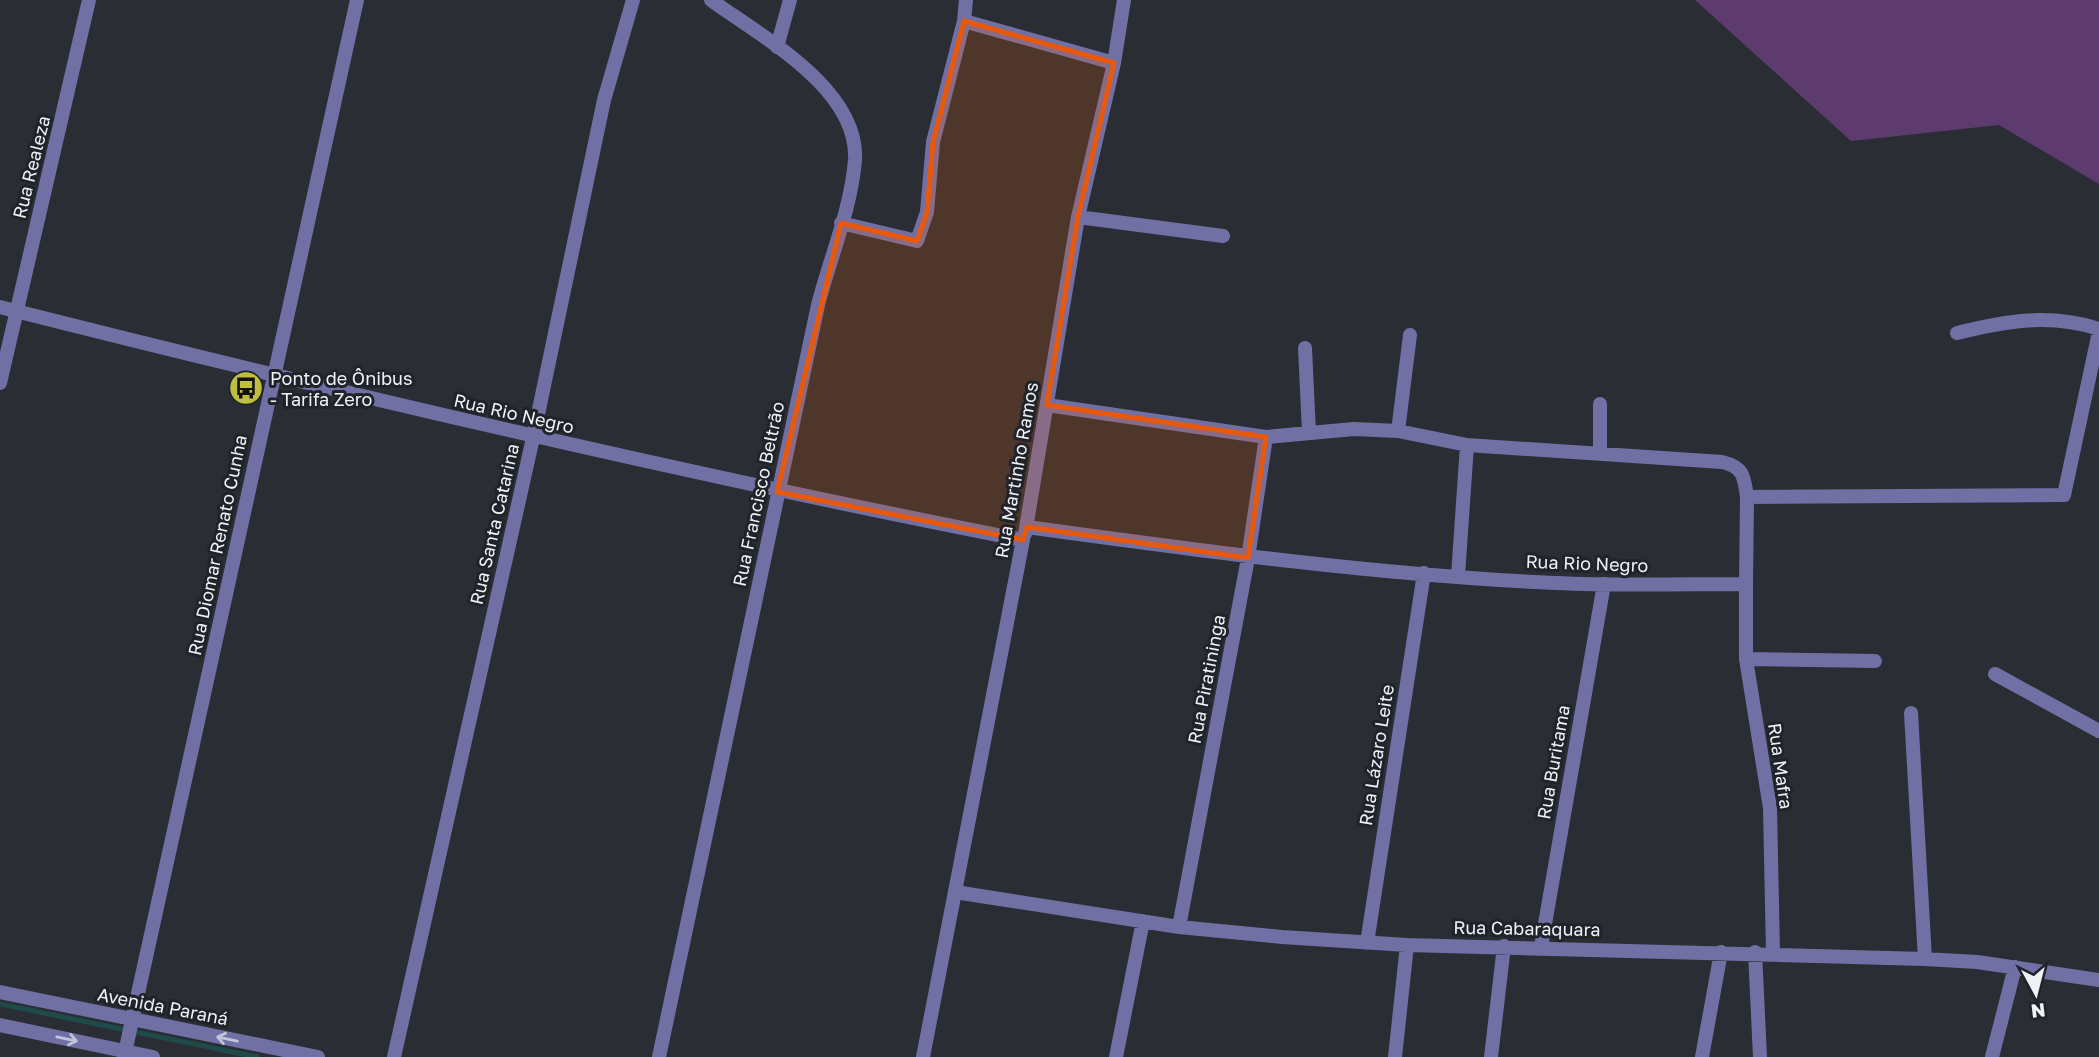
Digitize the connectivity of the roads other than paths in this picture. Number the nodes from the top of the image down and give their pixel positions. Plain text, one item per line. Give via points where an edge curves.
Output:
1 (89, 0) edge
2 (357, 0) edge
3 (632, 0) edge
4 (711, 0) edge
5 (790, 0) edge
6 (966, 0) edge
7 (1124, 0) edge
8 (964, 21) junction
9 (777, 47) junction
10 (1114, 64) junction
11 (1078, 217) junction
12 (841, 223) junction
13 (1223, 236) dead end
14 (7, 308) edge
15 (2099, 331) edge
16 (1957, 334) dead end
17 (1410, 335) dead end
18 (1305, 348) dead end
19 (273, 374) junction
20 (0, 383) edge
21 (1600, 404) dead end
22 (1046, 405) junction
23 (1398, 432) junction
24 (1309, 433) junction
25 (1266, 437) junction
26 (533, 438) junction
27 (1466, 444) junction
28 (1600, 453) junction
29 (778, 492) junction
30 (1747, 497) junction
31 (1025, 534) junction
32 (1248, 558) junction
33 (1424, 573) junction
34 (1458, 576) junction
35 (1604, 584) junction
36 (1746, 584) junction
37 (1746, 659) junction
38 (1875, 661) dead end
39 (1995, 674) dead end
40 (1911, 713) dead end
41 (2099, 731) edge
42 (955, 892) junction
43 (1143, 921) junction
44 (1179, 927) junction
45 (1367, 943) junction
46 (1407, 944) junction
47 (1504, 946) junction
48 (1541, 947) junction
49 (1755, 952) junction
50 (1721, 953) junction
51 (1773, 953) junction
52 (1925, 959) junction
53 (2014, 967) junction
54 (2099, 980) edge
55 (0, 992) edge
56 (133, 1023) junction
57 (0, 1025) edge
58 (125, 1052) edge
59 (153, 1057) edge
60 (318, 1057) edge
61 (394, 1057) edge
62 (659, 1057) edge
63 (923, 1057) edge
64 (1116, 1057) edge
65 (1395, 1057) edge
66 (1491, 1057) edge
67 (1702, 1057) edge
68 (1760, 1057) edge
69 (1993, 1057) edge

1 - 14 street, Rua Realeza via 69,97
2 - 19 street, Rua Diomar Renato Cunha
3 - 26 street, Rua Santa Catarina via 604,100
4 - 9 street, Rua Francisco Beltrão
5 - 9 street
6 - 8 street
7 - 10 street, Rua Martinho Ramos
8 - 10 street
8 - 12 street via 933,142 927,212 917,241
9 - 12 street, Rua Francisco Beltrão via 830,93 848,123 855,158
10 - 11 street, Rua Martinho Ramos
11 - 13 street
11 - 22 street, Rua Martinho Ramos
12 - 29 street, Rua Francisco Beltrão via 818,305
14 - 19 street, Rua Rio Negro
14 - 20 street, Rua Realeza
15 - 16 street via 2042,319
15 - 30 street via 2064,495
17 - 23 street
18 - 24 street
19 - 26 street, Rua Rio Negro
19 - 56 street, Rua Diomar Renato Cunha
21 - 28 street
22 - 25 street
22 - 31 street, Rua Martinho Ramos
23 - 24 street
23 - 27 street
24 - 25 street
25 - 32 street, Rua Piratininga
26 - 29 street, Rua Rio Negro
26 - 61 street, Rua Santa Catarina
27 - 28 street
27 - 34 street
28 - 30 street via 1737,465 1743,472
29 - 31 street, Rua Rio Negro
29 - 62 street, Rua Francisco Beltrão
30 - 36 street
31 - 32 street, Rua Rio Negro
31 - 42 street, Rua Martinho Ramos
32 - 33 street, Rua Rio Negro
32 - 44 street, Rua Piratininga
33 - 34 street, Rua Rio Negro
33 - 45 street, Rua Lázaro Leite
34 - 35 street, Rua Rio Negro
35 - 36 street, Rua Rio Negro
35 - 48 street, Rua Buritama
36 - 37 street, Rua Mafra
37 - 38 street
37 - 51 street, Rua Mafra via 1770,808
39 - 41 street
40 - 52 street
42 - 43 street, Rua Cabaraquara
42 - 63 street, Rua Martinho Ramos
43 - 44 street, Rua Cabaraquara
43 - 64 street
44 - 45 street, Rua Cabaraquara
45 - 46 street, Rua Cabaraquara
46 - 47 street, Rua Cabaraquara
46 - 65 street
47 - 48 street, Rua Cabaraquara
47 - 66 street
48 - 50 street, Rua Cabaraquara
49 - 50 street, Rua Cabaraquara
49 - 51 street, Rua Cabaraquara
49 - 68 street
50 - 67 street
51 - 52 street, Rua Cabaraquara
52 - 53 street, Rua Cabaraquara
53 - 54 street, Rua Cabaraquara
53 - 69 street
55 - 56 street, Avenida Paraná
56 - 58 street, Rua Diomar Renato Cunha
60 -> 56 street, Avenida Paraná
57 -> 58 street
58 - 59 street

